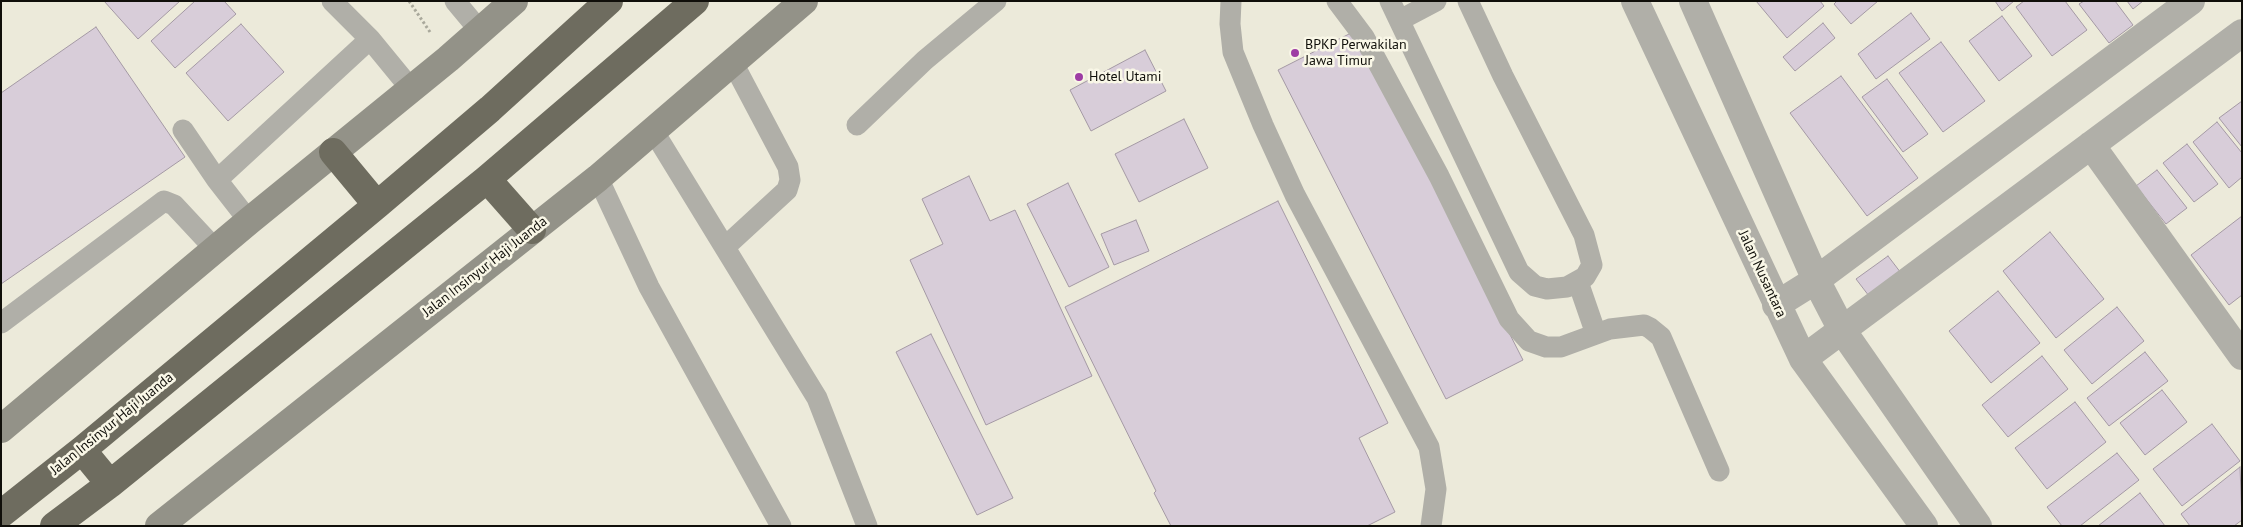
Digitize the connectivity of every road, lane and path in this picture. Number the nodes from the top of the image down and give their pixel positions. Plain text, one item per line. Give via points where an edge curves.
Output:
1 (332, 1) edge
2 (455, 1) edge
3 (514, 1) edge
4 (609, 1) edge
5 (694, 1) edge
6 (804, 1) edge
7 (996, 1) edge
8 (1231, 1) edge
9 (1336, 1) edge
10 (1390, 1) edge
11 (1436, 1) edge
12 (1468, 1) edge
13 (1634, 1) edge
14 (1693, 1) edge
15 (2191, 1) edge
16 (1400, 20) junction
17 (480, 31) junction
18 (2242, 33) edge
19 (370, 39) junction
20 (733, 63) junction
21 (411, 89) junction
22 (857, 125) dead end
23 (183, 130) dead end
24 (654, 132) junction
25 (2090, 145) junction
26 (334, 152) junction
27 (598, 178) junction
28 (487, 179) junction
29 (217, 180) junction
30 (377, 206) junction
31 (249, 221) junction
32 (532, 230) junction
33 (725, 247) junction
34 (215, 249) junction
35 (1816, 280) junction
36 (1578, 282) junction
37 (1776, 305) junction
38 (1, 323) edge
39 (1842, 330) junction
40 (1596, 334) junction
41 (2238, 341) edge
42 (1803, 359) junction
43 (3, 425) edge
44 (82, 450) junction
45 (1719, 471) dead end
46 (110, 484) junction
47 (1, 514) edge
48 (54, 526) edge
49 (159, 526) edge
50 (781, 526) edge
51 (867, 526) edge
52 (1431, 526) edge
53 (1924, 526) edge
54 (1978, 526) edge

1 - 19 lane
2 - 17 lane
3 - 17 street
4 - 30 highway, Jalan Insinyur Haji Juanda
5 - 28 highway
6 - 20 street, Jalan Insinyur Haji Juanda
7 - 22 lane via 924,60
8 - 52 lane via 1233,52 1260,118 1295,194 1428,447 1436,489
9 - 40 lane via 1369,46 1510,318 1530,341 1546,347 1561,347
10 - 16 lane
11 - 16 lane
12 - 36 lane via 1584,235 1592,265 1585,278
13 - 37 street, Jalan Nusantara
14 - 35 street
15 - 35 street
16 - 36 lane via 1520,272 1535,286 1547,289
17 - 21 street
18 - 25 street
19 - 21 lane
19 - 29 lane
20 - 24 street, Jalan Insinyur Haji Juanda
20 - 33 lane via 784,158 790,180 787,190
21 - 26 street
23 - 29 lane
24 - 27 street, Jalan Insinyur Haji Juanda
24 - 33 lane
25 - 39 street
25 - 41 street
26 - 30 highway
26 - 31 street
27 - 32 street, Jalan Insinyur Haji Juanda
27 - 50 lane via 649,287
28 - 32 highway
28 - 46 highway
29 - 31 lane
30 - 44 highway, Jalan Insinyur Haji Juanda
31 - 34 street
32 - 49 street, Jalan Insinyur Haji Juanda
33 - 51 lane via 817,398
34 - 38 lane via 174,205 164,201
34 - 43 street
35 - 37 street
35 - 39 street
36 - 40 lane
37 - 42 street, Jalan Nusantara
39 - 42 street
39 - 54 street
40 - 45 lane via 1644,325 1661,337
42 - 53 street, Jalan Nusantara
44 - 46 highway
44 - 47 highway, Jalan Insinyur Haji Juanda
46 - 48 highway

